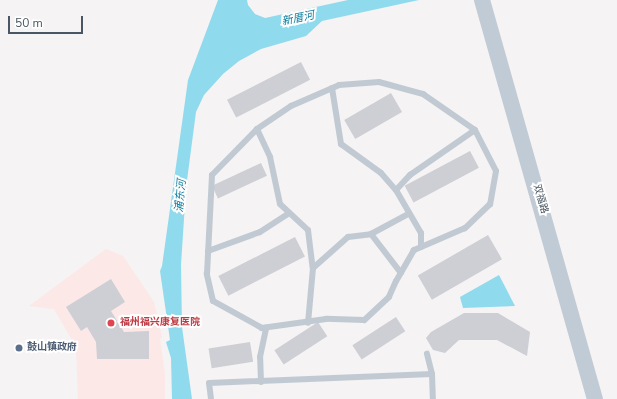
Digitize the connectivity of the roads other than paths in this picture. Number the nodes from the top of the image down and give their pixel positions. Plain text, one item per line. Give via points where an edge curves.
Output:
1 (482, 0) edge
2 (332, 88) junction
3 (257, 129) junction
4 (475, 130) junction
5 (396, 190) junction
6 (289, 213) junction
7 (408, 214) junction
8 (371, 234) junction
9 (421, 247) junction
10 (208, 251) junction
11 (313, 268) junction
12 (401, 273) junction
13 (308, 323) junction
14 (266, 328) junction
15 (427, 354) dead end
16 (432, 374) junction
17 (261, 382) junction
18 (211, 399) edge
19 (433, 399) edge
20 (596, 399) edge

1 - 20 street, 双福路
2 - 3 lane via 291,106
2 - 4 lane via 379,82 423,94
2 - 5 lane via 341,144 381,172
3 - 6 lane via 270,157 280,204
3 - 10 lane via 212,175
4 - 5 lane via 410,175
4 - 9 lane via 496,171 490,204 466,228
5 - 7 lane
6 - 10 lane via 260,232
6 - 11 lane via 308,230
7 - 8 lane
7 - 9 lane via 421,233
8 - 11 lane via 348,237
8 - 12 lane
9 - 12 lane via 414,250
10 - 14 lane via 207,274 213,301
11 - 13 lane
12 - 13 lane via 389,298 364,320 326,320
13 - 14 lane
14 - 17 lane via 260,356
15 - 16 lane
16 - 17 lane
16 - 19 lane
17 - 18 lane via 208,383

